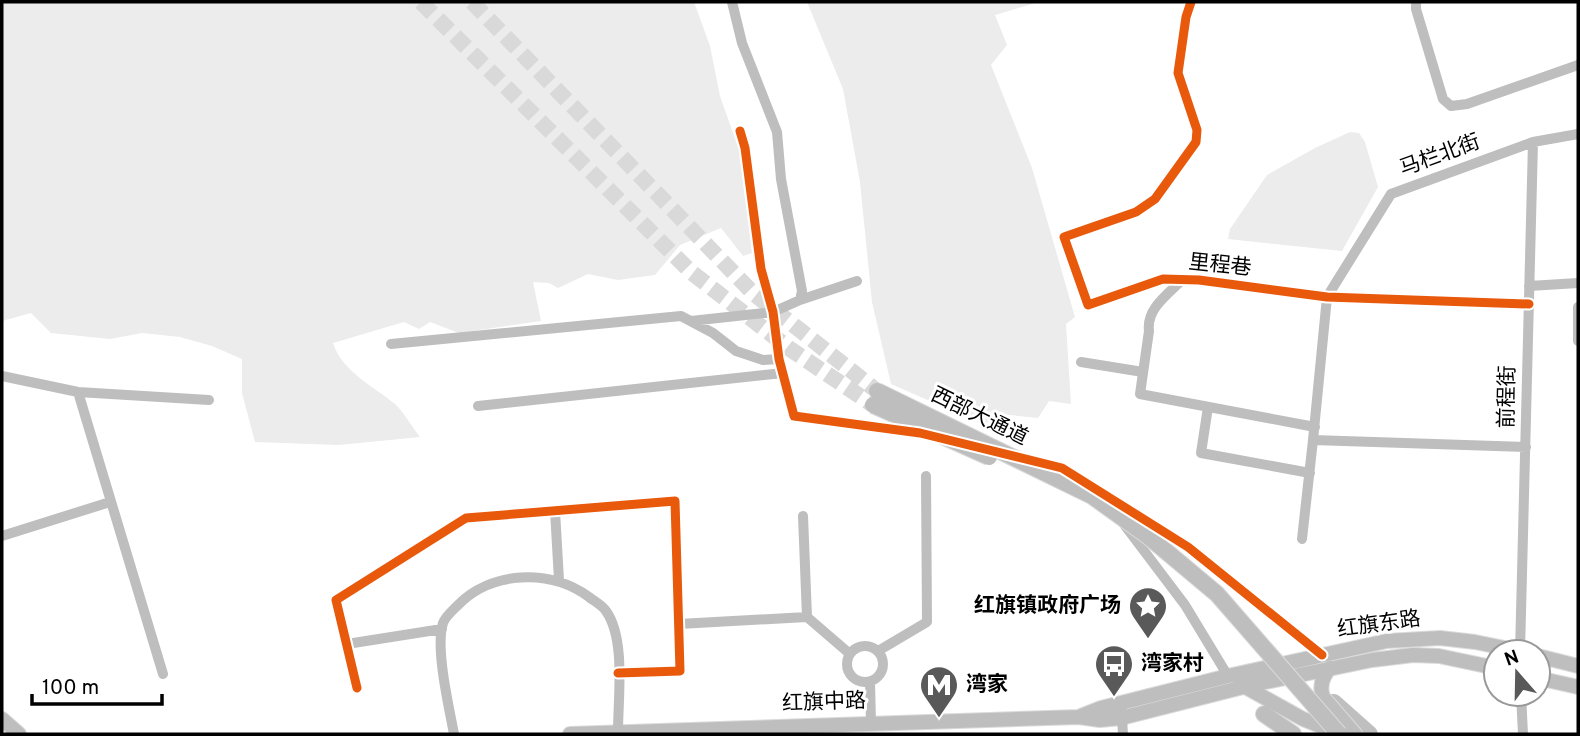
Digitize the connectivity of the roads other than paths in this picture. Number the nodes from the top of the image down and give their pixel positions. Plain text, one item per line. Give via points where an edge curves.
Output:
1 (732, 2) edge
2 (1191, 2) edge
3 (1416, 2) edge
4 (1578, 65) edge
5 (740, 131) dead end
6 (1578, 134) edge
7 (1532, 142) junction
8 (1182, 280) junction
9 (857, 281) dead end
10 (1578, 283) edge
11 (1529, 286) junction
12 (1327, 297) junction
13 (800, 300) junction
14 (1529, 304) junction
15 (1578, 307) edge
16 (773, 313) junction
17 (691, 321) junction
18 (1578, 341) edge
19 (391, 344) dead end
20 (779, 359) junction
21 (1081, 362) dead end
22 (1143, 372) junction
23 (783, 373) junction
24 (2, 376) edge
25 (78, 392) junction
26 (209, 400) dead end
27 (478, 406) dead end
28 (1208, 407) junction
29 (1315, 427) junction
30 (1313, 440) junction
31 (1526, 447) junction
32 (1310, 473) junction
33 (926, 476) dead end
34 (1098, 490) junction
35 (110, 502) junction
36 (555, 511) junction
37 (803, 516) dead end
38 (2, 536) edge
39 (1302, 539) dead end
40 (559, 580) junction
41 (807, 617) junction
42 (679, 624) junction
43 (442, 629) junction
44 (1522, 638) edge
45 (1482, 643) edge
46 (347, 644) junction
47 (878, 651) junction
48 (850, 654) junction
49 (1318, 656) junction
50 (1552, 660) edge
51 (1482, 665) edge
52 (1578, 666) edge
53 (1330, 668) junction
54 (618, 673) junction
55 (163, 674) dead end
56 (1552, 681) edge
57 (870, 682) junction
58 (1241, 682) junction
59 (1578, 687) edge
60 (357, 688) dead end
61 (1522, 708) edge
62 (1121, 711) junction
63 (1264, 714) junction
64 (2, 719) edge
65 (871, 723) junction
66 (764, 730) edge
67 (618, 732) junction
68 (635, 733) edge
69 (19, 734) edge
70 (454, 734) edge
71 (570, 734) edge
72 (1123, 734) edge
73 (1284, 734) edge
74 (1293, 734) edge
75 (1329, 734) edge
76 (1340, 734) edge
77 (1354, 734) edge
78 (1523, 734) edge

1 - 13 street via 742,43 777,132
2 - 8 street, 里程巷 via 1178,73 1197,130 1196,142 1155,199 1136,212 1064,237 1088,304 1163,279
3 - 4 street via 1443,99 1451,106
5 - 16 street via 761,269
6 - 7 street, 马栏北街
7 - 11 street, 前程街
7 - 12 street, 马栏北街 via 1391,194
8 - 12 street, 里程巷
8 - 22 street via 1148,320
9 - 13 street
10 - 11 street
11 - 14 street, 前程街
12 - 14 street, 里程巷
12 - 29 street
13 - 16 street
14 - 31 street, 前程街
15 - 18 street
16 - 17 street
16 - 20 street
17 - 19 street via 681,316
17 - 20 street via 736,351 763,360
20 - 23 street
21 - 22 street
22 - 28 street via 1140,394
23 - 27 street
23 - 34 street via 794,415 920,433 1062,468
24 - 25 street
25 - 26 street
25 - 35 street
28 - 29 street
28 - 32 street via 1201,453
29 - 30 street
30 - 31 street
30 - 32 street
31 - 44 street, 前程街
32 - 39 street
33 - 47 street via 927,622
34 - 49 street via 1188,547
34 - 58 street
35 - 38 street
35 - 55 street
36 - 40 street
36 - 42 street via 675,501
36 - 46 street via 466,518 336,600
37 - 41 street
40 - 43 street via 535,576 497,582 466,596 443,621
40 - 54 street via 605,609 618,640
41 - 42 street
41 - 48 street
42 - 54 street via 680,671
43 - 46 street
43 - 70 street via 440,645
45 - 49 main road, 红旗东路 via 1410,638
46 - 60 street
47 - 48 street via 863,646
47 - 57 street via 883,669
48 - 57 street via 848,672 857,681
49 - 58 main road, 红旗东路
50 - 52 main road
51 - 53 main road, 红旗东路 via 1413,655
53 - 58 main road, 红旗东路
53 - 77 main road via 1320,691
54 - 67 street
56 - 59 main road
57 - 65 street
58 - 62 main road, 红旗中路
58 - 63 main road
58 - 76 main road via 1294,714
61 - 78 street
62 - 65 main road, 红旗中路 via 1100,720
62 - 72 street
63 - 73 main road
63 - 74 highway
64 - 69 main road
65 - 66 main road, 红旗中路
66 - 68 main road, 红旗中路
67 - 68 main road, 红旗中路
67 - 71 main road, 红旗中路
75 - 76 highway, 西部大通道, bridge via 1211,600 1122,526 1088,502 875,398 1092,496 1149,537 1217,594

